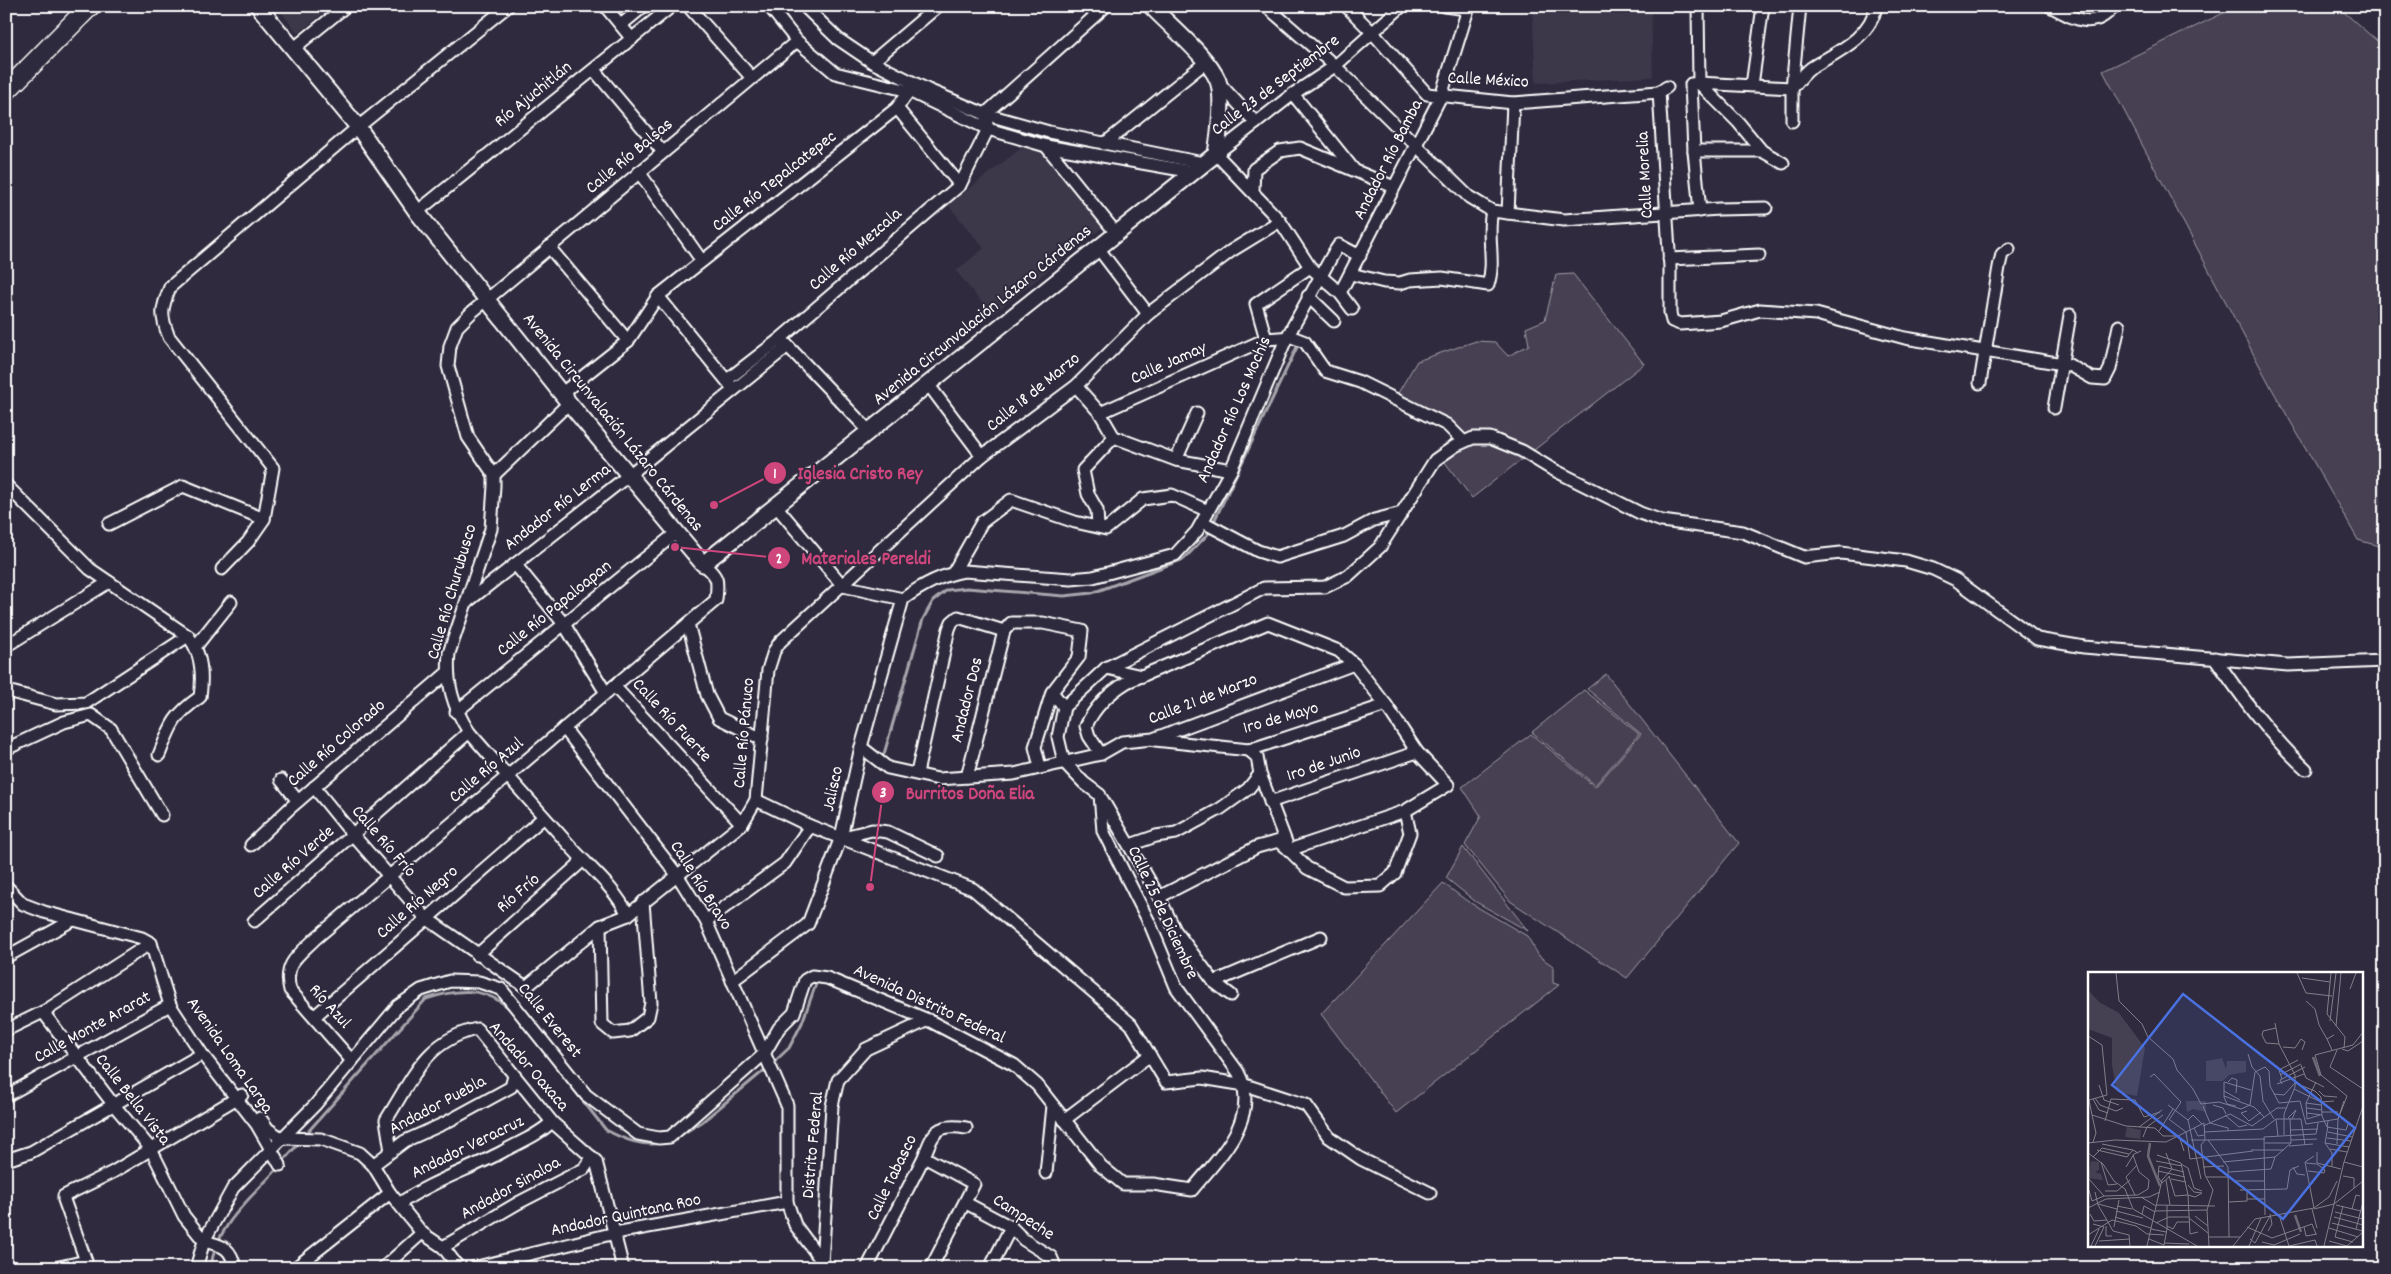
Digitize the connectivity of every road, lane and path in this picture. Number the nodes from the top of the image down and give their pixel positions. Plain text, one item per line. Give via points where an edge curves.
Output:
1 (90, 6) edge
2 (258, 6) edge
3 (346, 6) edge
4 (508, 6) edge
5 (605, 6) edge
6 (644, 6) edge
7 (672, 6) edge
8 (688, 6) edge
9 (769, 6) edge
10 (804, 6) edge
11 (938, 6) edge
12 (1106, 6) edge
13 (1152, 6) edge
14 (1266, 6) edge
15 (1346, 6) edge
16 (1402, 6) edge
17 (1444, 6) edge
18 (1698, 6) edge
19 (1763, 6) edge
20 (1800, 6) edge
21 (1876, 6) edge
22 (2050, 6) edge
23 (2114, 6) edge
24 (1469, 7) edge
25 (621, 25) junction
26 (1372, 32) junction
27 (632, 39) junction
28 (797, 41) junction
29 (293, 49) junction
30 (872, 62) junction
31 (1206, 62) junction
32 (1335, 66) junction
33 (594, 70) junction
34 (752, 78) junction
35 (1218, 82) junction
36 (1695, 83) junction
37 (1752, 85) junction
38 (1792, 88) junction
39 (1663, 89) joint
40 (6, 91) edge
41 (909, 91) junction
42 (1293, 94) junction
43 (1441, 96) junction
44 (1513, 103) junction
45 (897, 108) junction
46 (984, 114) junction
47 (1792, 121) dead end
48 (1256, 123) junction
49 (358, 127) junction
50 (988, 129) junction
51 (1104, 144) junction
52 (1416, 144) junction
53 (1046, 146) junction
54 (1694, 151) junction
55 (1762, 151) junction
56 (663, 152) junction
57 (1216, 154) junction
58 (1783, 163) dead end
59 (1198, 168) junction
60 (1355, 171) junction
61 (639, 172) junction
62 (960, 184) junction
63 (1394, 188) junction
64 (1253, 191) junction
65 (1766, 208) dead end
66 (1492, 211) junction
67 (1700, 211) junction
68 (418, 212) junction
69 (1508, 212) junction
70 (1665, 214) junction
71 (1280, 221) junction
72 (1116, 233) junction
73 (549, 247) junction
74 (1098, 248) junction
75 (2009, 249) dead end
76 (1760, 255) dead end
77 (1360, 256) junction
78 (702, 261) junction
79 (1670, 263) junction
80 (1310, 266) junction
81 (1350, 274) junction
82 (1320, 276) junction
83 (1340, 293) junction
84 (658, 296) junction
85 (1308, 296) junction
86 (486, 299) junction
87 (1352, 310) dead end
88 (1148, 314) junction
89 (2070, 315) dead end
90 (1334, 321) dead end
91 (2119, 326) dead end
92 (1266, 339) junction
93 (1286, 339) junction
94 (628, 341) junction
95 (784, 343) junction
96 (1985, 351) junction
97 (2062, 363) junction
98 (726, 380) junction
99 (1980, 383) dead end
100 (928, 384) junction
101 (1076, 386) junction
102 (734, 390) junction
103 (569, 404) junction
104 (2054, 408) dead end
105 (1100, 413) junction
106 (1197, 413) dead end
107 (869, 431) junction
108 (1114, 437) junction
109 (1464, 441) junction
110 (982, 456) junction
111 (1176, 460) junction
112 (1231, 470) junction
113 (494, 475) junction
114 (629, 475) junction
115 (6, 485) edge
116 (776, 506) junction
117 (1402, 513) junction
118 (264, 519) junction
119 (1206, 519) junction
120 (109, 524) dead end
121 (1098, 526) junction
122 (676, 532) junction
123 (515, 564) junction
124 (703, 564) junction
125 (222, 569) dead end
126 (953, 573) junction
127 (109, 582) junction
128 (843, 586) junction
129 (903, 599) junction
130 (231, 602) dead end
131 (466, 603) junction
132 (564, 624) junction
133 (688, 624) junction
134 (1004, 631) junction
135 (188, 636) junction
136 (6, 646) edge
137 (196, 646) junction
138 (2215, 658) junction
139 (2385, 661) edge
140 (1354, 664) junction
141 (1106, 668) junction
142 (447, 673) junction
143 (1142, 676) junction
144 (610, 690) junction
145 (1052, 692) junction
146 (6, 696) edge
147 (1386, 705) junction
148 (1064, 707) junction
149 (456, 712) junction
150 (564, 728) junction
151 (469, 732) junction
152 (762, 739) junction
153 (1153, 739) junction
154 (6, 748) edge
155 (862, 748) junction
156 (1248, 750) junction
157 (1417, 752) junction
158 (159, 754) dead end
159 (1101, 754) junction
160 (1064, 762) junction
161 (1040, 767) junction
162 (2306, 769) dead end
163 (917, 773) junction
164 (1260, 774) junction
165 (508, 776) junction
166 (967, 778) junction
167 (281, 780) dead end
168 (314, 787) junction
169 (1100, 795) junction
170 (756, 800) junction
171 (298, 801) junction
172 (1270, 802) junction
173 (1405, 811) junction
174 (162, 815) dead end
175 (544, 817) junction
176 (742, 824) junction
177 (810, 826) junction
178 (353, 835) junction
179 (842, 837) junction
180 (251, 845) dead end
181 (1130, 845) junction
182 (1289, 850) junction
183 (938, 856) dead end
184 (581, 858) junction
185 (390, 876) junction
186 (678, 876) junction
187 (7, 889) edge
188 (1159, 897) junction
189 (643, 902) junction
190 (628, 915) junction
191 (426, 918) junction
192 (73, 920) junction
193 (254, 920) dead end
194 (706, 921) junction
195 (600, 926) junction
196 (1321, 936) dead end
197 (150, 943) junction
198 (477, 955) junction
199 (6, 958) edge
200 (288, 973) joint
201 (732, 981) junction
202 (1214, 982) junction
203 (526, 987) joint
204 (1231, 995) dead end
205 (170, 1005) junction
206 (42, 1012) junction
207 (315, 1016) junction
208 (928, 1020) junction
209 (6, 1030) edge
210 (202, 1054) junction
211 (1150, 1055) junction
212 (765, 1056) junction
213 (77, 1057) junction
214 (352, 1061) junction
215 (514, 1076) junction
216 (1245, 1084) junction
217 (6, 1096) edge
218 (239, 1097) junction
219 (113, 1104) junction
220 (1053, 1106) junction
221 (1064, 1120) junction
222 (552, 1122) junction
223 (966, 1128) dead end
224 (280, 1142) junction
225 (151, 1149) junction
226 (391, 1151) junction
227 (592, 1157) junction
228 (924, 1157) junction
229 (6, 1160) edge
230 (282, 1162) dead end
231 (373, 1165) junction
232 (1046, 1172) dead end
233 (390, 1192) junction
234 (1430, 1193) dead end
235 (787, 1202) junction
236 (966, 1203) junction
237 (399, 1204) junction
238 (1011, 1227) junction
239 (422, 1233) junction
240 (615, 1233) junction
241 (204, 1241) junction
242 (443, 1247) junction
243 (821, 1266) edge
244 (55, 1268) edge
245 (196, 1268) edge
246 (235, 1268) edge
247 (295, 1268) edge
248 (383, 1268) edge
249 (459, 1268) edge
250 (474, 1268) edge
251 (623, 1268) edge
252 (867, 1268) edge
253 (931, 1268) edge
254 (990, 1268) edge
255 (1052, 1268) edge

1 - 40 main road
2 - 29 street, Avenida Circunvalación Lázaro Cárdenas
3 - 29 street
4 - 49 street
5 - 25 street
6 - 25 street
7 - 27 street, Río Ajuchitlán
8 - 34 street
9 - 28 street
10 - 30 street via 838,39
11 - 30 street
12 - 46 street
13 - 31 street
14 - 32 street
15 - 26 street, Calle México
16 - 26 street, Calle 23 de Septiembre
17 - 24 street
18 - 36 street
19 - 37 street
20 - 38 street
21 - 38 street via 1858,36 1834,56 1812,66
22 - 23 street via 2075,19 2092,22 2106,16
24 - 43 street, Andador Río Bamba
25 - 27 street
26 - 32 street, Calle 23 de Septiembre
26 - 43 street, Calle México via 1427,94
27 - 33 street, Río Ajuchitlán
28 - 34 street, Calle Río Balsas
28 - 41 street via 835,73
29 - 49 street, Avenida Circunvalación Lázaro Cárdenas
30 - 46 street
31 - 35 street
31 - 51 street
32 - 42 street, Calle 23 de Septiembre
32 - 52 street
33 - 56 street
33 - 68 street, Río Ajuchitlán
34 - 56 street, Calle Río Balsas
35 - 48 street
35 - 57 street via 1220,114
36 - 37 street
36 - 54 street
36 - 55 street via 1738,122
37 - 38 street
38 - 47 street
39 - 44 street, Calle México
39 - 70 street, Calle Morelia
41 - 45 street, Calle Río Tepalcatepec
41 - 50 street
42 - 48 street, Calle 23 de Septiembre
42 - 60 street
43 - 44 street, Calle México
43 - 52 street, Andador Río Bamba
44 - 69 street
45 - 62 street
45 - 78 street, Calle Río Tepalcatepec
46 - 50 street
46 - 51 street
48 - 57 street, Calle 23 de Septiembre
49 - 68 street, Avenida Circunvalación Lázaro Cárdenas
49 - 118 street via 170,287 164,301 162,319 169,337 273,468
50 - 53 street
50 - 62 street, Calle Río Mezcala
51 - 59 street
52 - 63 street, Andador Río Bamba
52 - 66 street via 1469,197
53 - 59 street
53 - 72 street
54 - 55 street
54 - 67 street
55 - 58 street
56 - 61 street, Calle Río Balsas
57 - 59 street, Avenida Circunvalación Lázaro Cárdenas
57 - 64 street
59 - 72 street, Avenida Circunvalación Lázaro Cárdenas
60 - 63 street
60 - 64 street via 1300,148 1280,151 1254,168
61 - 73 street, Calle Río Balsas
61 - 78 street
62 - 95 street, Calle Río Mezcala
63 - 77 street, Andador Río Bamba
64 - 71 street
65 - 67 street
66 - 69 street
66 - 81 street via 1488,227 1492,272 1488,284 1442,278 1384,282
67 - 70 street
68 - 86 street, Avenida Circunvalación Lázaro Cárdenas
69 - 70 street via 1564,220
70 - 79 street, Calle Morelia
71 - 80 street
71 - 88 street, Calle 18 de Marzo via 1231,251
72 - 74 street, Avenida Circunvalación Lázaro Cárdenas
73 - 86 street, Calle Río Balsas
73 - 94 street
74 - 88 street
74 - 100 street, Avenida Circunvalación Lázaro Cárdenas
75 - 96 street via 2002,254 1998,267
76 - 79 street
77 - 81 street, Andador Río Bamba
77 - 82 street, Andador Río Los Mochis via 1339,245
78 - 84 street, Calle Río Tepalcatepec
79 - 96 street, Calle Morelia via 1670,313 1672,321 1680,324 1720,321 1760,310 1816,314 1905,338
80 - 82 street
80 - 92 street via 1256,304
81 - 83 street, Andador Río Bamba
82 - 83 street
82 - 85 street, Andador Río Los Mochis
83 - 87 street
84 - 94 street, Calle Río Tepalcatepec
84 - 98 street
85 - 90 street
85 - 93 street, Andador Río Los Mochis
86 - 103 street, Avenida Circunvalación Lázaro Cárdenas
86 - 113 street via 457,327 450,346 448,366 468,437
88 - 101 street, Calle 18 de Marzo
89 - 97 street
91 - 97 street via 2105,379 2092,378
92 - 93 street, Calle Jamay
92 - 105 street, Calle Jamay
93 - 109 street, Calle Jamay via 1292,337 1305,342 1325,370 1360,382 1447,425
93 - 112 street, Andador Río Los Mochis
94 - 103 street, Calle Río Tepalcatepec via 566,390
95 - 98 street, Calle Río Mezcala
95 - 102 street, Andador Río Lerma
95 - 107 street
96 - 97 street
96 - 99 street
97 - 104 street
98 - 102 street
100 - 107 street, Avenida Circunvalación Lázaro Cárdenas
100 - 110 street
101 - 105 street
101 - 110 street, Calle 18 de Marzo
102 - 114 street, Andador Río Lerma
103 - 113 street
103 - 114 street, Avenida Circunvalación Lázaro Cárdenas
105 - 108 street
106 - 111 street
107 - 116 street, Avenida Circunvalación Lázaro Cárdenas
108 - 111 street
108 - 121 street via 1083,470 1088,494 1097,510
109 - 117 street via 1435,460
109 - 138 street via 1473,438 1498,441 1662,521 1743,532 1804,557 1841,553 1906,561 1933,569 1956,580 2037,639 2084,647
110 - 128 street, Calle 18 de Marzo
111 - 112 street
112 - 119 street, Andador Río Los Mochis
113 - 131 street, Calle Río Churubusco via 491,529
114 - 122 street, Avenida Circunvalación Lázaro Cárdenas
114 - 123 street, Andador Río Lerma
115 - 127 street via 90,569
116 - 124 street, Avenida Circunvalación Lázaro Cárdenas
116 - 128 street
117 - 119 street via 1374,520 1344,536 1277,557 1258,551
117 - 141 street via 1380,547 1348,576 1325,587 1264,588
118 - 120 street via 183,486
118 - 125 street via 248,542
119 - 121 street via 1172,495 1143,499 1106,529
119 - 126 street, Andador Río Los Mochis via 1175,555 1093,577 1071,579 964,571
121 - 126 street via 1074,522 1011,500 982,522
122 - 124 street, Avenida Circunvalación Lázaro Cárdenas
122 - 132 street, Calle Río Papaloapan
123 - 131 street, Andador Río Lerma
123 - 132 street, Calle Río Fuerte
124 - 133 street, Calle Río Azul via 715,574 718,582 716,600
126 - 129 street, Andador Río Los Mochis
127 - 135 street
127 - 136 street
128 - 129 street
128 - 152 street, Calle Río Pánuco via 774,651 768,670
129 - 155 street, Jalisco
130 - 137 street
131 - 142 street, Calle Río Churubusco
132 - 144 street, Calle Río Fuerte
132 - 149 street, Calle Río Papaloapan
133 - 144 street, Calle Río Azul
133 - 152 street via 707,694 719,718
134 - 145 street via 1011,623 1028,622 1082,631 1079,657
134 - 163 street via 958,617 952,622
134 - 166 street, Andador Dos
135 - 137 street
135 - 146 street via 86,703 56,704 11,692
137 - 158 street via 201,666 200,697 182,709 173,720
138 - 139 street via 2288,665
138 - 162 street via 2279,745
140 - 143 street via 1338,652 1268,622
140 - 147 street
140 - 153 street, Calle 21 de Marzo
141 - 143 street
141 - 148 street
142 - 149 street, Calle Río Churubusco
142 - 168 street, Calle Río Colorado
143 - 159 street via 1111,692 1090,718 1086,726 1089,736
144 - 150 street, Calle Río Azul
144 - 176 street, Calle Río Fuerte
145 - 148 street
145 - 161 street via 1035,747
147 - 156 street, 1ro de Mayo
147 - 157 street
148 - 160 street via 1058,737
149 - 151 street, Calle Río Churubusco
150 - 165 street, Calle Río Azul
150 - 186 street, Calle Río Bravo
151 - 165 street, Calle Río Churubusco
151 - 178 street, Calle Río Verde
152 - 170 street, Calle Río Pánuco
153 - 156 street, 1ro de Mayo
153 - 159 street, Calle 21 de Marzo via 1122,742
154 - 174 street via 64,722 91,715 111,728
155 - 163 street, Calle 21 de Marzo via 888,768
155 - 179 street, Jalisco
156 - 164 street, 1ro de Junio via 1256,757
157 - 172 street, 1ro de Junio
157 - 173 street via 1448,785
159 - 160 street, Calle 21 de Marzo
160 - 161 street, Calle 21 de Marzo
160 - 169 street
161 - 166 street, Calle 21 de Marzo via 1014,774
163 - 166 street, Calle 21 de Marzo via 938,779
164 - 172 street, 1ro de Junio
164 - 181 street via 1248,789 1220,809 1176,833
165 - 175 street, Calle Río Churubusco
165 - 185 street, Calle Río Azul
167 - 171 street
168 - 171 street, Calle Río Colorado
168 - 178 street, Calle Río Frío
169 - 181 street
169 - 216 street, Calle 25 de Diciembre via 1103,830 1150,924 1176,987
170 - 176 street, Calle Río Pánuco
170 - 177 street
171 - 180 street, Calle Río Colorado
172 - 182 street
173 - 182 street
173 - 182 street via 1410,833 1395,873 1380,886 1344,887 1307,868
175 - 184 street, Calle Río Churubusco
175 - 191 street, Calle Río Negro
176 - 186 street, Calle Río Pánuco
177 - 179 street
177 - 194 street via 785,863
178 - 185 street, Calle Río Frío
178 - 193 street, Calle Río Verde
179 - 183 street via 872,830 888,832
179 - 201 street, Jalisco via 808,924
179 - 211 street via 973,888 1132,1024
181 - 188 street
182 - 188 street via 1279,841 1257,847
184 - 190 street, Calle Río Churubusco via 606,882
184 - 198 street, Río Frío via 578,865
185 - 191 street, Calle Río Frío
185 - 200 street, Calle Río Azul via 316,938 293,960
186 - 189 street, Calle Río Pánuco
186 - 194 street, Calle Río Bravo
187 - 192 street via 23,904
188 - 202 street via 1175,930
189 - 190 street, Calle Río Pánuco
189 - 195 street via 651,1003 648,1017 630,1031 614,1033 602,1024
190 - 195 street, Calle Río Pánuco
191 - 198 street, Calle Río Frío
191 - 207 street, Calle Río Negro
192 - 197 street via 142,938
192 - 199 street
194 - 201 street, Calle Río Bravo
195 - 203 street, Calle Río Pánuco
196 - 202 street
197 - 205 street, Avenida Loma Larga
197 - 206 street
198 - 203 street, Calle Río Frío
200 - 207 street, Río Azul via 290,990
201 - 212 street, Calle Río Bravo
202 - 204 street
205 - 210 street, Avenida Loma Larga
205 - 213 street, Calle Monte Ararat
206 - 209 street
206 - 213 street, Calle Bella Vista
207 - 214 street, Río Azul
208 - 212 street, Avenida Distrito Federal via 827,978 812,976 805,980 794,1013 779,1028
208 - 220 street, Avenida Distrito Federal via 1014,1065 1037,1085
208 - 243 street, Distrito Federal via 866,1049 838,1080 832,1106
210 - 218 street, Avenida Loma Larga
210 - 219 street
211 - 216 street via 1166,1082 1202,1078
211 - 221 street
212 - 214 street, Calle Everest via 670,1137 659,1138 638,1134 586,1095 501,989 480,982 450,981 421,990 398,1006
212 - 235 street, Calle Río Bravo via 787,1106
213 - 217 street, Calle Monte Ararat
213 - 219 street, Calle Bella Vista
214 - 224 street, Calle Everest
215 - 222 street, Andador Oaxaca
215 - 226 street, Andador Puebla via 511,1087 445,1124 423,1131
215 - 226 street, Andador Oaxaca via 477,1029 444,1041 427,1055 386,1120
216 - 221 street, Avenida Distrito Federal via 1247,1097 1240,1124 1192,1190 1153,1184 1123,1184 1101,1166
216 - 234 street via 1306,1105 1329,1137 1361,1159
218 - 224 street, Avenida Loma Larga
218 - 225 street
219 - 225 street, Calle Bella Vista
219 - 229 street via 31,1152
220 - 221 street, Avenida Distrito Federal
220 - 232 street
222 - 227 street, Andador Oaxaca
222 - 237 street, Andador Veracruz via 529,1139 416,1192
223 - 228 street, Calle Tabasco via 950,1125 940,1130 931,1138
224 - 230 street, Avenida Loma Larga
224 - 231 street via 321,1139 360,1153
224 - 241 street, Calle Everest via 233,1188
225 - 241 street, Calle Bella Vista via 184,1216
225 - 244 street via 64,1196 86,1260
226 - 231 street, Andador Puebla
227 - 240 street, Andador Oaxaca via 596,1161
227 - 242 street, Andador Sinaloa via 584,1169
228 - 236 street via 974,1184
228 - 252 street, Calle Tabasco
231 - 233 street
233 - 237 street
233 - 247 street
235 - 240 street, Andador Quintana Roo
235 - 243 street via 795,1224
236 - 238 street, Campeche
236 - 253 street
237 - 239 street
238 - 254 street
238 - 255 street, Campeche via 1024,1240 1052,1257
239 - 242 street
239 - 248 street
240 - 250 street, Andador Quintana Roo
240 - 251 street, Andador Oaxaca
241 - 245 street
241 - 246 street via 222,1246 233,1255
242 - 249 street

